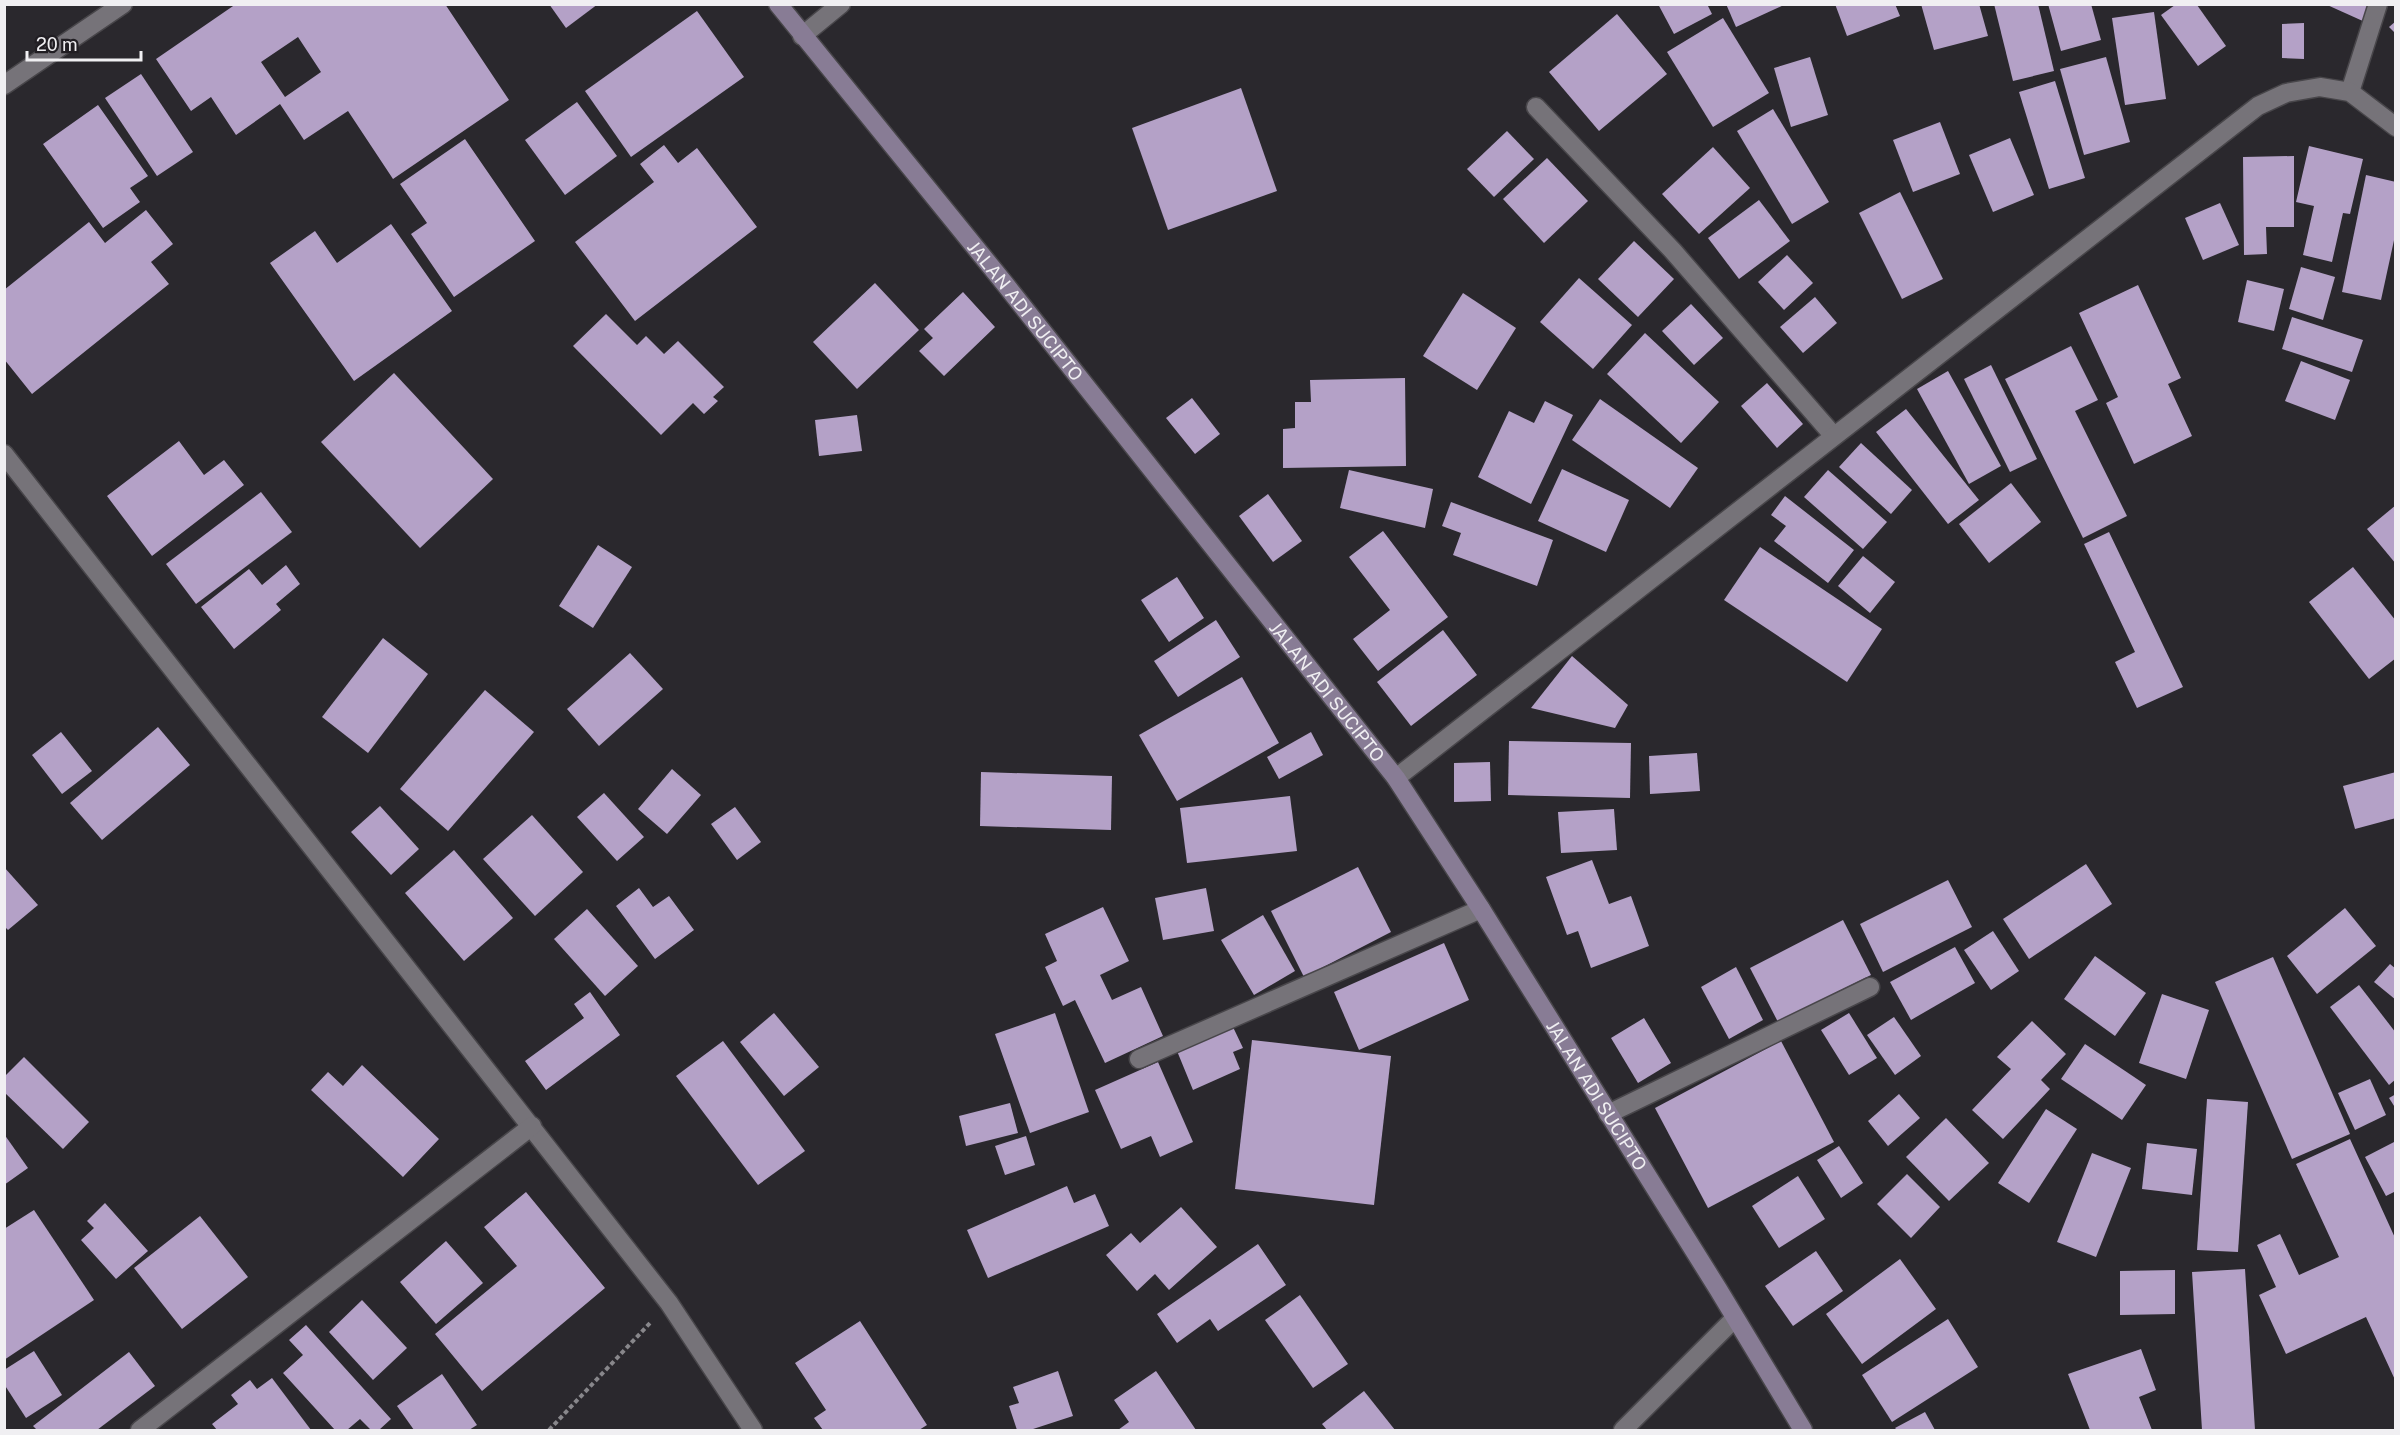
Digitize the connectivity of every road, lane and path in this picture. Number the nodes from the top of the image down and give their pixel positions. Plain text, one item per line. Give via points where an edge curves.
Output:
1 (123, 4) edge
2 (778, 4) edge
3 (841, 4) edge
4 (2378, 4) edge
5 (802, 36) junction
6 (4, 85) edge
7 (2350, 93) junction
8 (1536, 107) dead end
9 (2396, 127) edge
10 (1833, 435) junction
11 (4, 454) edge
12 (1396, 778) junction
13 (1481, 909) junction
14 (1870, 987) dead end
15 (1139, 1059) dead end
16 (1608, 1114) junction
17 (532, 1126) junction
18 (669, 1303) junction
19 (1735, 1318) junction
20 (140, 1431) edge
21 (549, 1431) edge
22 (753, 1431) edge
23 (1623, 1431) edge
24 (1803, 1431) edge

1 - 6 street
2 - 5 street, JALAN ADI SUCIPTO
3 - 5 street
4 - 7 street
5 - 12 street, JALAN ADI SUCIPTO via 1005,284
7 - 9 street
7 - 10 street via 2320,87 2286,93 2258,106
8 - 10 street via 1673,251
10 - 12 street
11 - 17 street
12 - 13 street, JALAN ADI SUCIPTO
13 - 15 street
13 - 16 street, JALAN ADI SUCIPTO
14 - 16 street
16 - 19 street, JALAN ADI SUCIPTO
17 - 18 street
17 - 20 street
18 - 21 path
18 - 22 street
19 - 23 street
19 - 24 street, JALAN ADI SUCIPTO

